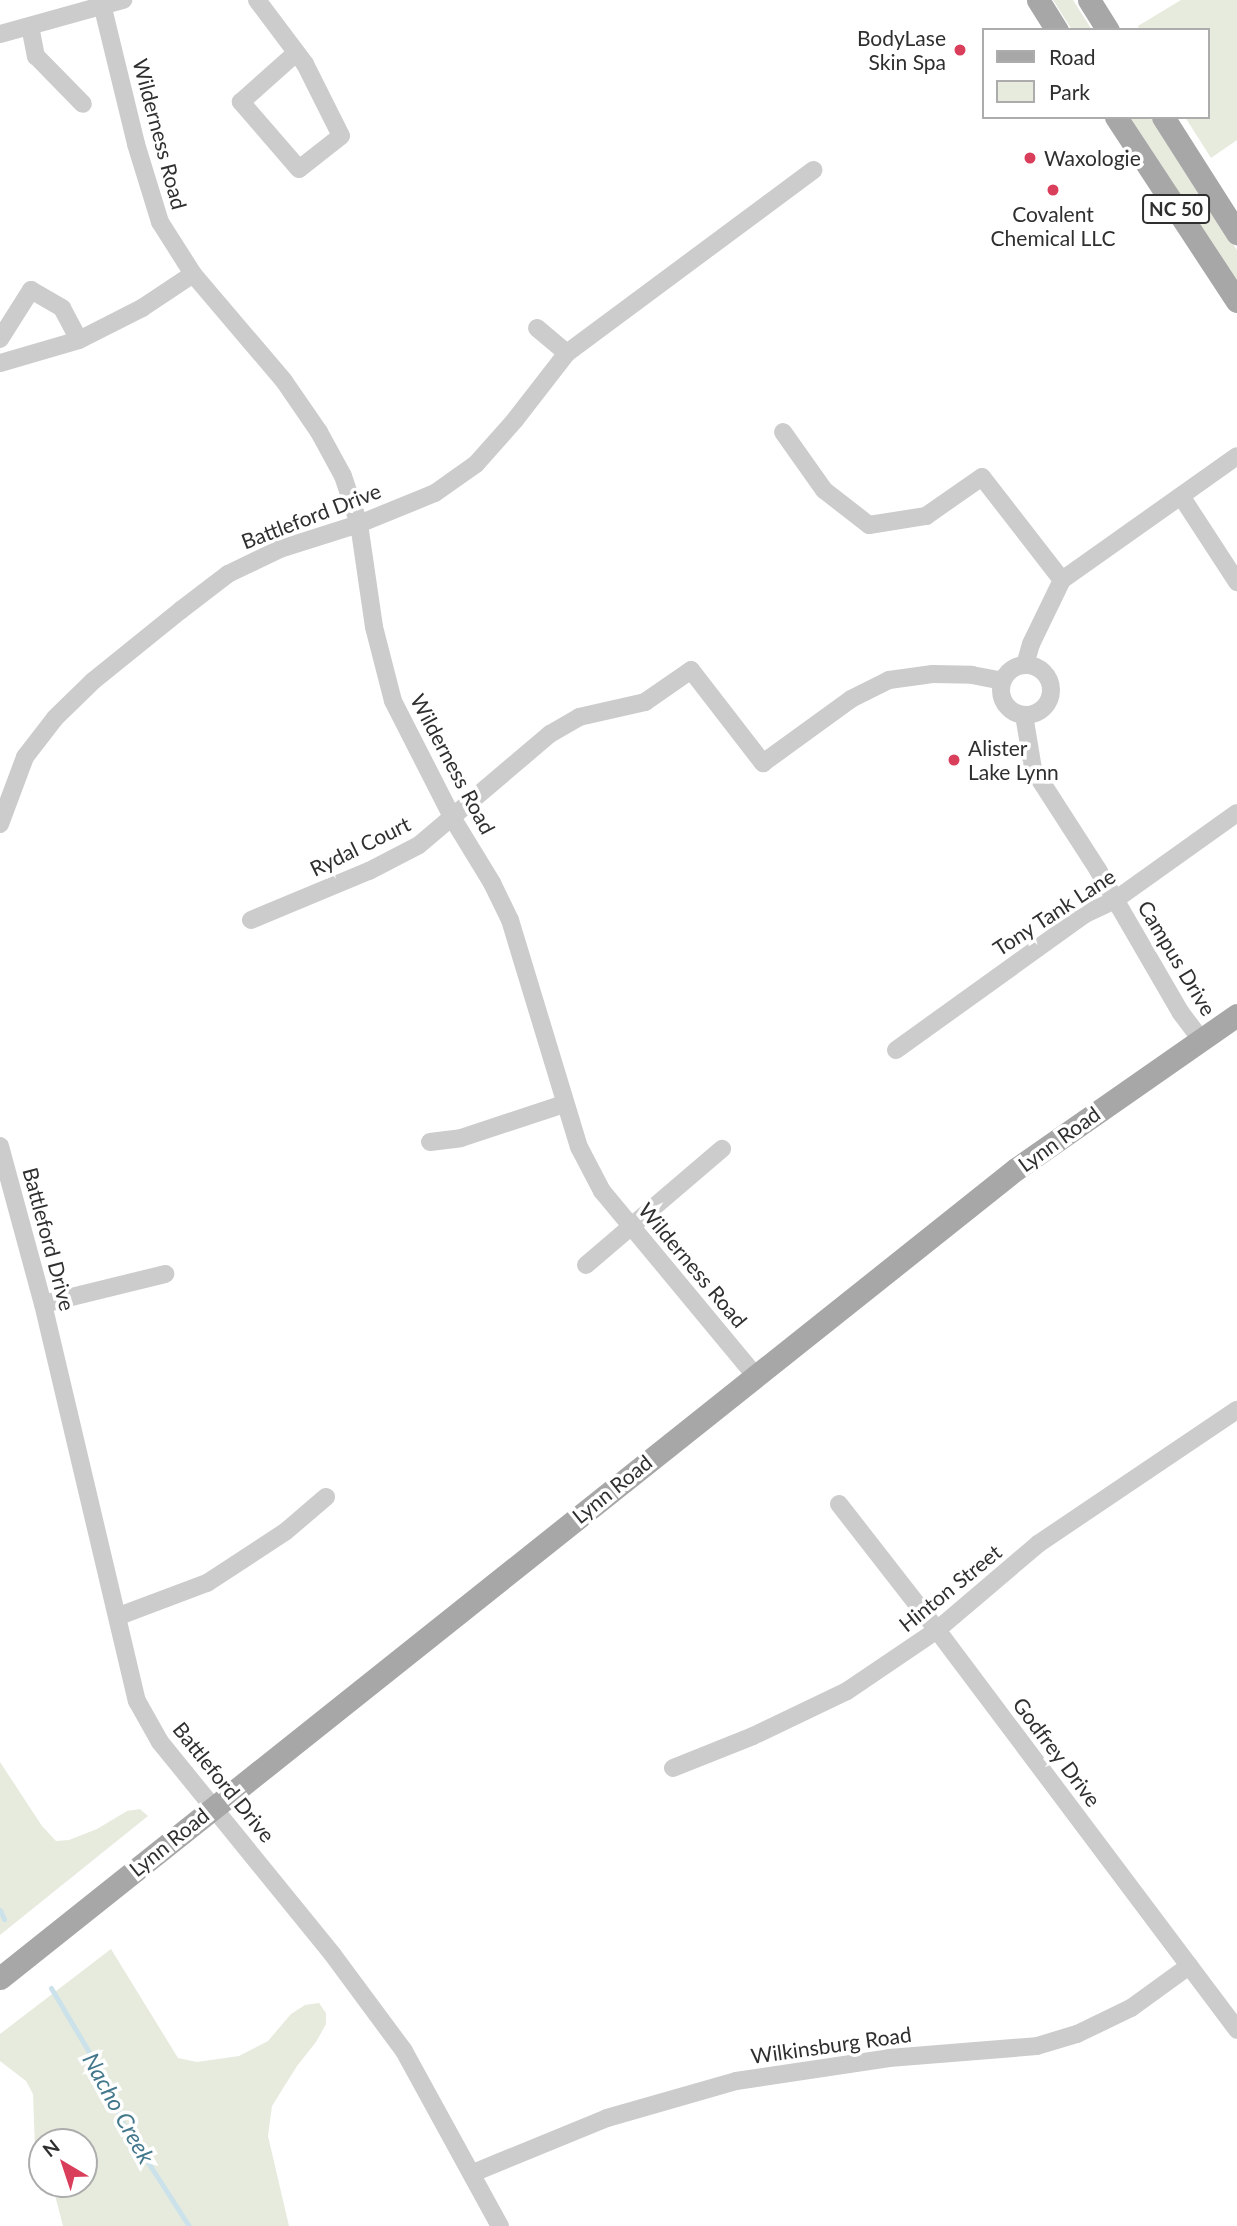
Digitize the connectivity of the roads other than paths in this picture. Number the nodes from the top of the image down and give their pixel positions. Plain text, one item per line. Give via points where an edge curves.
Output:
1 (123, 0) edge
2 (257, 0) edge
3 (1038, 0) edge
4 (1089, 0) edge
5 (102, 2) edge
6 (30, 26) junction
7 (1056, 28) edge
8 (1107, 28) edge
9 (0, 34) edge
10 (296, 53) junction
11 (83, 104) dead end
12 (1116, 119) edge
13 (1164, 119) edge
14 (813, 170) dead end
15 (1237, 233) edge
16 (192, 274) junction
17 (1237, 302) edge
18 (537, 328) dead end
19 (0, 339) edge
20 (79, 340) junction
21 (567, 353) junction
22 (0, 363) edge
23 (783, 432) dead end
24 (1237, 456) edge
25 (1181, 496) junction
26 (359, 524) junction
27 (1062, 580) junction
28 (1237, 582) edge
29 (1026, 665) junction
30 (1002, 681) junction
31 (1024, 715) junction
32 (1237, 813) edge
33 (453, 819) junction
34 (0, 824) edge
35 (1115, 900) junction
36 (251, 920) dead end
37 (1237, 1016) edge
38 (1200, 1038) junction
39 (896, 1050) dead end
40 (564, 1104) junction
41 (430, 1142) dead end
42 (0, 1146) edge
43 (722, 1149) dead end
44 (629, 1226) junction
45 (586, 1265) dead end
46 (165, 1274) dead end
47 (43, 1304) junction
48 (755, 1375) junction
49 (1237, 1410) edge
50 (326, 1497) dead end
51 (839, 1504) dead end
52 (119, 1616) junction
53 (937, 1630) junction
54 (673, 1768) dead end
55 (214, 1806) junction
56 (1189, 1966) junction
57 (0, 1978) edge
58 (1237, 2030) edge
59 (473, 2172) junction
60 (500, 2226) edge

1 - 5 street
2 - 10 street
3 - 7 main road
4 - 8 main road
5 - 6 street
5 - 16 street, Wilderness Road via 160,222
6 - 9 street
6 - 11 street via 36,56
10 - 10 street via 341,136 299,169 241,102
12 - 17 main road, NC 50
13 - 15 main road, NC 50
14 - 21 street, Battleford Drive
16 - 20 street via 142,308
16 - 26 street, Wilderness Road via 284,381 319,432 343,476
18 - 21 street
19 - 20 street via 31,290 62,308
20 - 22 street
21 - 26 street, Battleford Drive via 476,464 435,493
23 - 27 street via 824,490 869,525 926,516 982,477
24 - 25 street
25 - 27 street
25 - 28 street
26 - 33 street, Wilderness Road via 374,627 393,701
26 - 34 street, Battleford Drive via 280,550 228,574 93,681 55,718 25,757
27 - 29 street via 1031,644
29 - 30 street via 1012,669
29 - 31 street via 1042,671 1051,689 1043,708
30 - 31 street via 1007,706
30 - 33 street, Rydal Court via 933,674 889,680 851,699 763,763 691,670 645,702 579,717 550,734
31 - 35 street, Campus Drive via 1033,769
32 - 35 street, Tony Tank Lane
33 - 36 street, Rydal Court via 419,845 369,871
33 - 40 street, Wilderness Road via 510,920
35 - 38 street, Campus Drive
35 - 39 street, Tony Tank Lane via 1085,914
37 - 38 main road, Lynn Road
38 - 48 main road, Lynn Road via 1016,1169
40 - 41 street via 461,1138
40 - 44 street, Wilderness Road via 602,1191
42 - 47 street, Battleford Drive
43 - 44 street
44 - 45 street
44 - 48 street, Wilderness Road
46 - 47 street
47 - 52 street, Battleford Drive
48 - 55 main road, Lynn Road
49 - 53 street, Hinton Street via 1038,1544
50 - 52 street via 285,1532 207,1583
51 - 53 street, Godfrey Drive
52 - 55 street, Battleford Drive via 137,1701 160,1742
53 - 54 street, Hinton Street via 847,1691 753,1737
53 - 56 street, Godfrey Drive
55 - 57 main road, Lynn Road
55 - 59 street, Battleford Drive via 404,2051
56 - 58 street, Godfrey Drive
56 - 59 street, Wilkinsburg Road via 1132,2008 1077,2034 1037,2046 889,2058 736,2081 607,2118
59 - 60 street, Battleford Drive

